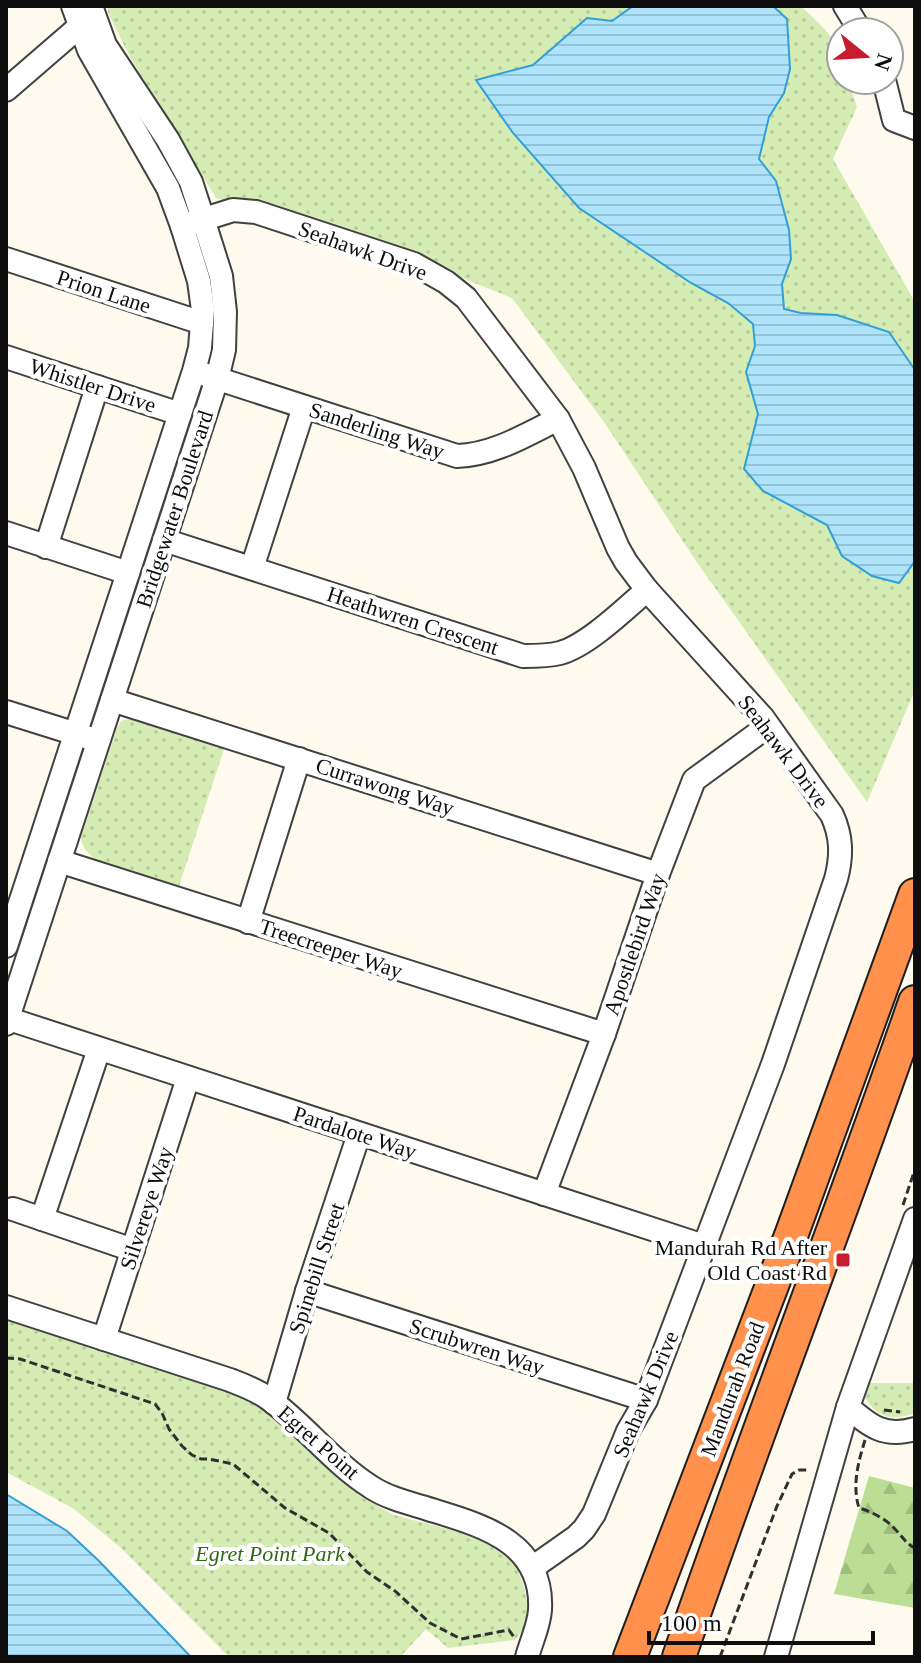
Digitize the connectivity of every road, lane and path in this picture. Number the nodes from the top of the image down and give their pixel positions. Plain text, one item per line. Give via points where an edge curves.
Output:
1 (85, 15) edge
2 (6, 90) edge
3 (888, 96) edge
4 (915, 128) edge
5 (193, 222) junction
6 (6, 259) edge
7 (202, 323) junction
8 (6, 357) edge
9 (194, 371) junction
10 (217, 379) junction
11 (97, 387) junction
12 (304, 407) junction
13 (180, 414) junction
14 (558, 419) junction
15 (6, 533) edge
16 (164, 540) junction
17 (46, 547) junction
18 (252, 568) junction
19 (128, 573) junction
20 (647, 590) junction
21 (112, 700) junction
22 (6, 712) edge
23 (768, 726) junction
24 (75, 734) junction
25 (99, 742) junction
26 (299, 759) junction
27 (59, 861) junction
28 (658, 874) junction
29 (14, 893) edge
30 (915, 895) edge
31 (248, 922) junction
32 (6, 946) edge
33 (915, 1002) edge
34 (7, 1020) edge
35 (604, 1034) junction
36 (99, 1049) junction
37 (188, 1078) junction
38 (359, 1134) junction
39 (544, 1194) junction
40 (13, 1209) dead end
41 (42, 1219) junction
42 (915, 1219) edge
43 (704, 1246) junction
44 (133, 1250) junction
45 (307, 1291) junction
46 (6, 1307) edge
47 (104, 1339) junction
48 (6, 1358) edge
49 (646, 1400) junction
50 (274, 1403) junction
51 (848, 1407) junction
52 (869, 1425) junction
53 (915, 1429) edge
54 (828, 1474) junction
55 (915, 1548) edge
56 (532, 1568) junction
57 (523, 1650) edge
58 (630, 1657) edge
59 (679, 1657) edge
60 (720, 1657) edge
61 (776, 1657) edge

1 - 2 street
1 - 5 street, Bridgewater Boulevard via 89,50
3 - 4 street via 894,120
5 - 7 street, Bridgewater Boulevard
5 - 10 street, Bridgewater Boulevard via 221,276 224,350
5 - 14 street, Seahawk Drive via 233,210 256,212 432,273 476,310
6 - 7 street, Prion Lane
7 - 9 street, Bridgewater Boulevard
8 - 11 street, Whistler Drive
9 - 10 street, Sanderling Way
9 - 13 street, Bridgewater Boulevard
10 - 12 street, Sanderling Way
10 - 16 street, Bridgewater Boulevard
11 - 13 street, Whistler Drive
11 - 17 street
12 - 14 street, Sanderling Way via 457,456 500,447
12 - 18 street
13 - 19 street, Bridgewater Boulevard
14 - 20 street, Seahawk Drive via 618,548
15 - 17 street
16 - 18 street, Heathwren Crescent
16 - 21 street, Bridgewater Boulevard
17 - 19 street
18 - 20 street, Heathwren Crescent via 523,656 540,657 575,647
19 - 24 street, Bridgewater Boulevard
20 - 23 street, Seahawk Drive
21 - 25 street, Bridgewater Boulevard
21 - 26 street, Currawong Way
22 - 24 street
23 - 28 street, Apostlebird Way via 694,780
23 - 43 street, Seahawk Drive via 832,815 841,850 778,1050
24 - 25 street
24 - 29 street, Bridgewater Boulevard
25 - 27 street, Bridgewater Boulevard
26 - 28 street, Currawong Way
26 - 31 street
27 - 31 street, Treecreeper Way
27 - 34 street, Bridgewater Boulevard
28 - 35 street, Apostlebird Way
29 - 32 street, Bridgewater Boulevard
30 - 58 highway, Mandurah Road
31 - 35 street, Treecreeper Way
33 - 59 highway, Mandurah Road
34 - 36 street, Pardalote Way
35 - 39 street, Apostlebird Way
36 - 37 street, Pardalote Way
36 - 41 street
37 - 38 street, Pardalote Way
37 - 44 street, Silvereye Way
38 - 39 street, Pardalote Way
38 - 45 street, Spinebill Street
39 - 43 street, Pardalote Way
40 - 41 street
41 - 44 street
42 - 51 street
43 - 49 street, Seahawk Drive
44 - 47 street, Silvereye Way
45 - 49 street, Scrubwren Way
45 - 50 street, Spinebill Street
46 - 47 street, Egret Point
47 - 50 street, Egret Point via 230,1380
48 - 57 path via 155,1404 192,1455 233,1464 285,1508 329,1533 430,1623 461,1639 509,1630
49 - 56 street, Seahawk Drive via 584,1529
50 - 56 street, Egret Point via 371,1488 482,1526 512,1545
51 - 52 street
51 - 54 street
52 - 53 street via 888,1432
52 - 55 path via 857,1470 859,1508 888,1522
54 - 60 path via 792,1474
54 - 61 street
56 - 57 street via 540,1611

